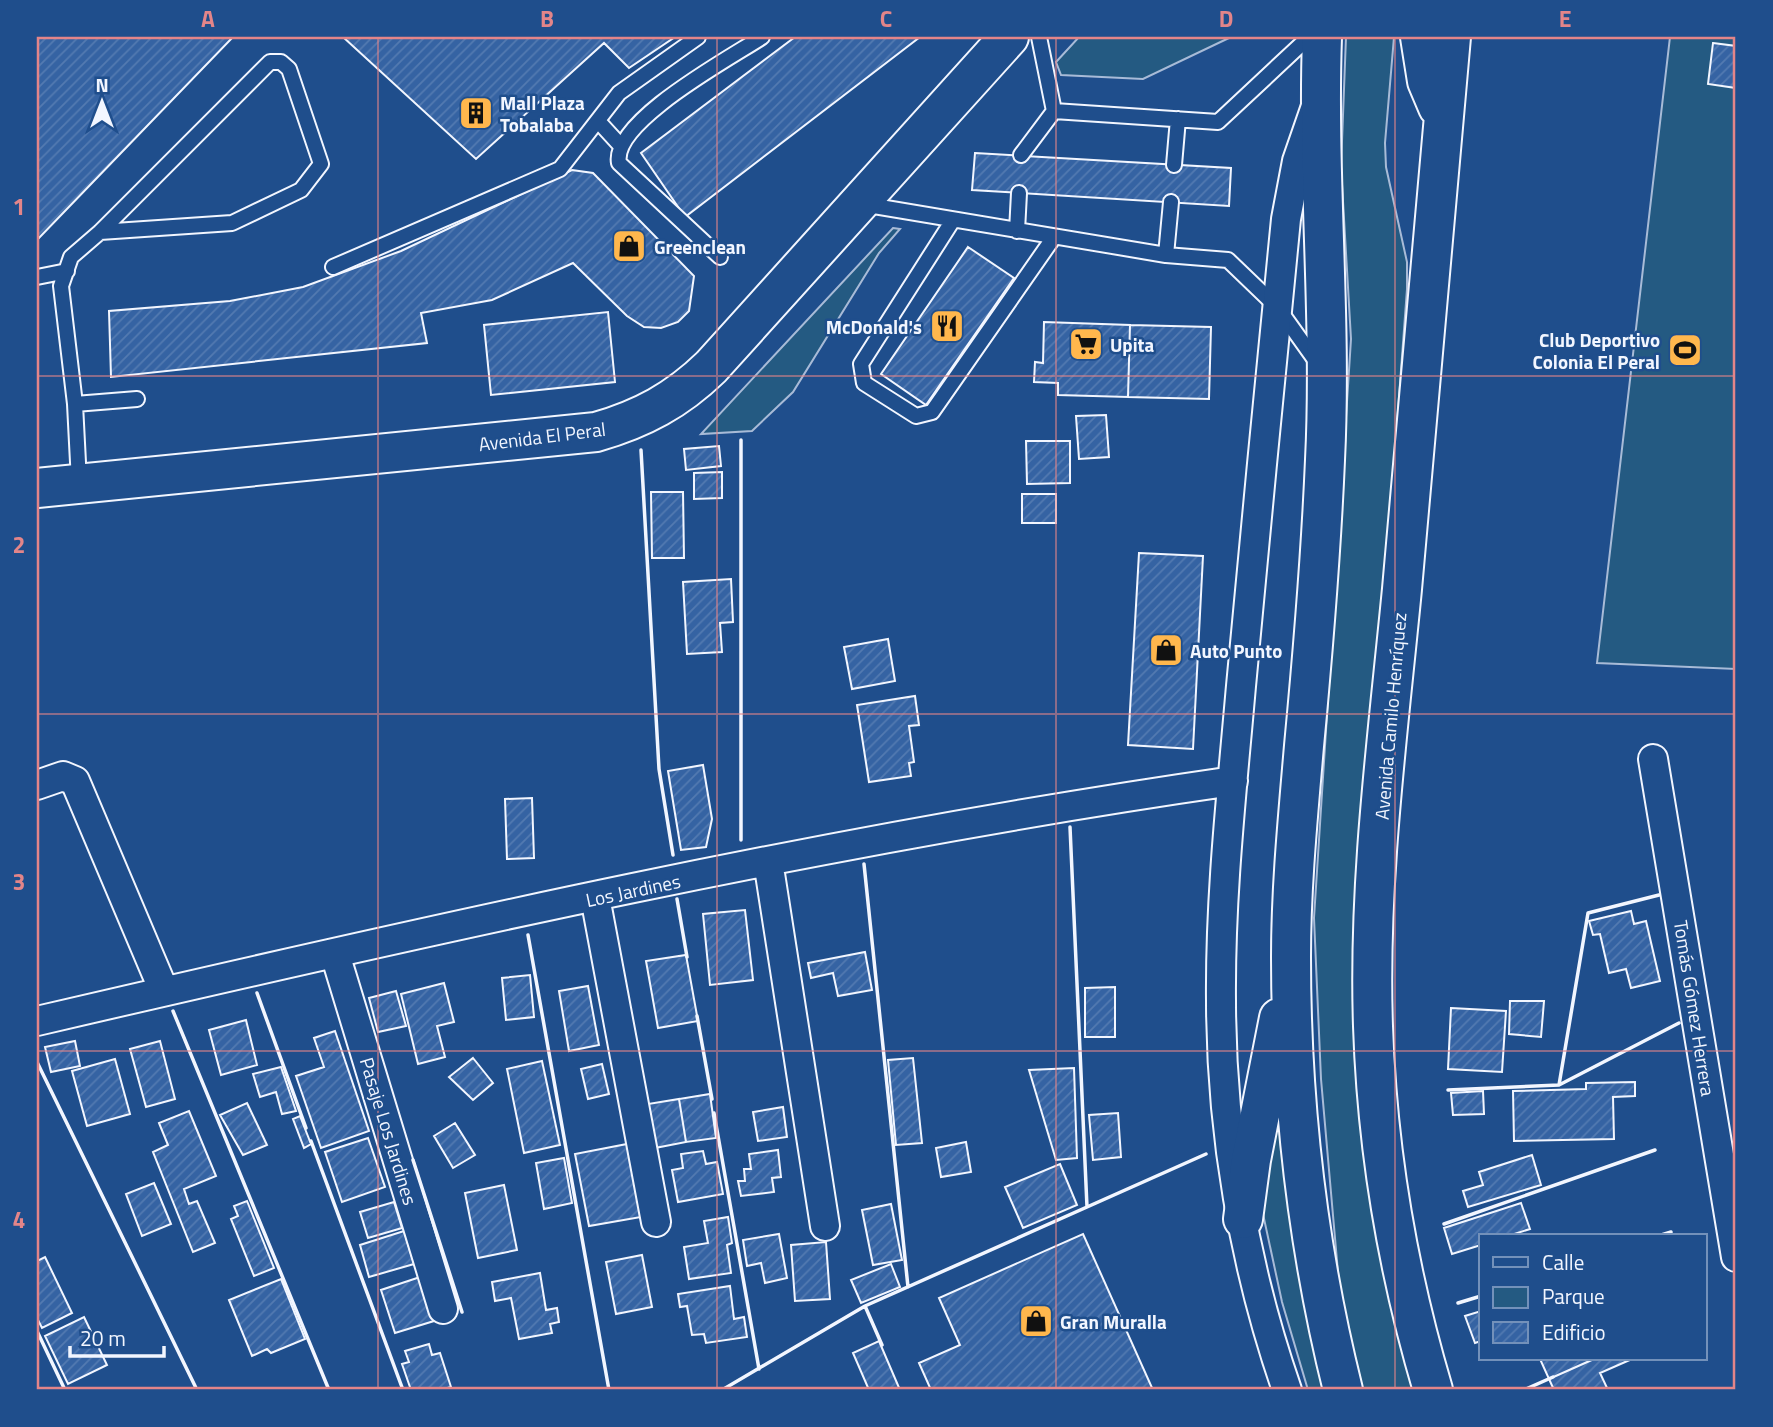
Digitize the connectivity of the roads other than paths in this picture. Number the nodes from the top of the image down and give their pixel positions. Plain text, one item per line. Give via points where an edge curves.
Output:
1 (698, 37) edge
2 (762, 37) edge
3 (1009, 37) edge
4 (1039, 37) edge
5 (1309, 37) edge
6 (1322, 37) edge
7 (1420, 37) edge
8 (1451, 37) edge
9 (1320, 96) junction
10 (1054, 111) junction
11 (1444, 118) junction
12 (1178, 119) junction
13 (598, 121) junction
14 (620, 145) junction
15 (1021, 155) dead end
16 (1174, 165) dead end
17 (1019, 193) dead end
18 (1171, 202) dead end
19 (858, 203) junction
20 (953, 220) junction
21 (1017, 231) junction
22 (100, 232) junction
23 (1054, 237) junction
24 (1166, 255) junction
25 (720, 257) dead end
26 (333, 267) dead end
27 (67, 271) junction
28 (37, 277) edge
29 (1278, 308) junction
30 (1329, 379) junction
31 (137, 399) dead end
32 (75, 404) junction
33 (79, 484) junction
34 (37, 488) edge
35 (1653, 759) dead end
36 (1233, 781) junction
37 (37, 785) edge
38 (768, 861) junction
39 (595, 897) junction
40 (335, 954) junction
41 (1291, 958) junction
42 (164, 991) junction
43 (37, 1021) edge
44 (1243, 1219) junction
45 (656, 1222) dead end
46 (825, 1226) dead end
47 (1736, 1256) edge
48 (443, 1309) dead end
49 (1287, 1390) edge
50 (1343, 1390) edge
51 (1433, 1390) edge

1 - 13 lane via 619,93
2 - 14 lane via 654,107
3 - 19 main road, Avenida El Peral
4 - 10 lane
5 - 12 lane via 1218,122
6 - 9 main road
7 - 11 main road via 1427,81
8 - 11 main road, Avenida Camilo Henríquez
9 - 29 street via 1297,161
9 - 30 main road
10 - 12 lane
10 - 15 lane
11 - 51 main road, Avenida Camilo Henríquez via 1381,814 1372,965 1376,1087 1389,1194 1404,1279
12 - 16 lane
13 - 14 lane
13 - 26 lane via 560,169
14 - 25 lane via 619,163
17 - 21 lane
18 - 24 lane
19 - 20 lane
19 - 33 main road, Avenida El Peral via 693,384 653,412 625,424 596,432
20 - 21 lane
20 - 23 lane via 861,364 864,383 916,416 932,412
21 - 23 lane
22 - 22 lane via 232,223 301,190 321,164 289,69 281,62 270,62
22 - 27 lane via 71,257
23 - 24 lane
24 - 29 lane via 1228,260
27 - 28 lane
27 - 32 lane via 61,286
29 - 30 lane
29 - 36 street
30 - 41 main road
31 - 32 lane
32 - 33 lane
33 - 34 main road, Avenida El Peral
35 - 47 street, Tomás Gómez Herrera
36 - 38 street, Los Jardines via 1008,816
36 - 44 street via 1221,1001 1231,1150
37 - 42 street via 63,776 75,780
38 - 39 street, Los Jardines
38 - 46 street
39 - 40 street, Los Jardines
39 - 45 street
40 - 42 street, Los Jardines
40 - 48 street, Pasaje Los Jardines
41 - 44 main road
41 - 50 main road via 1295,1065 1310,1214
42 - 43 street, Los Jardines
44 - 49 street via 1256,1288

